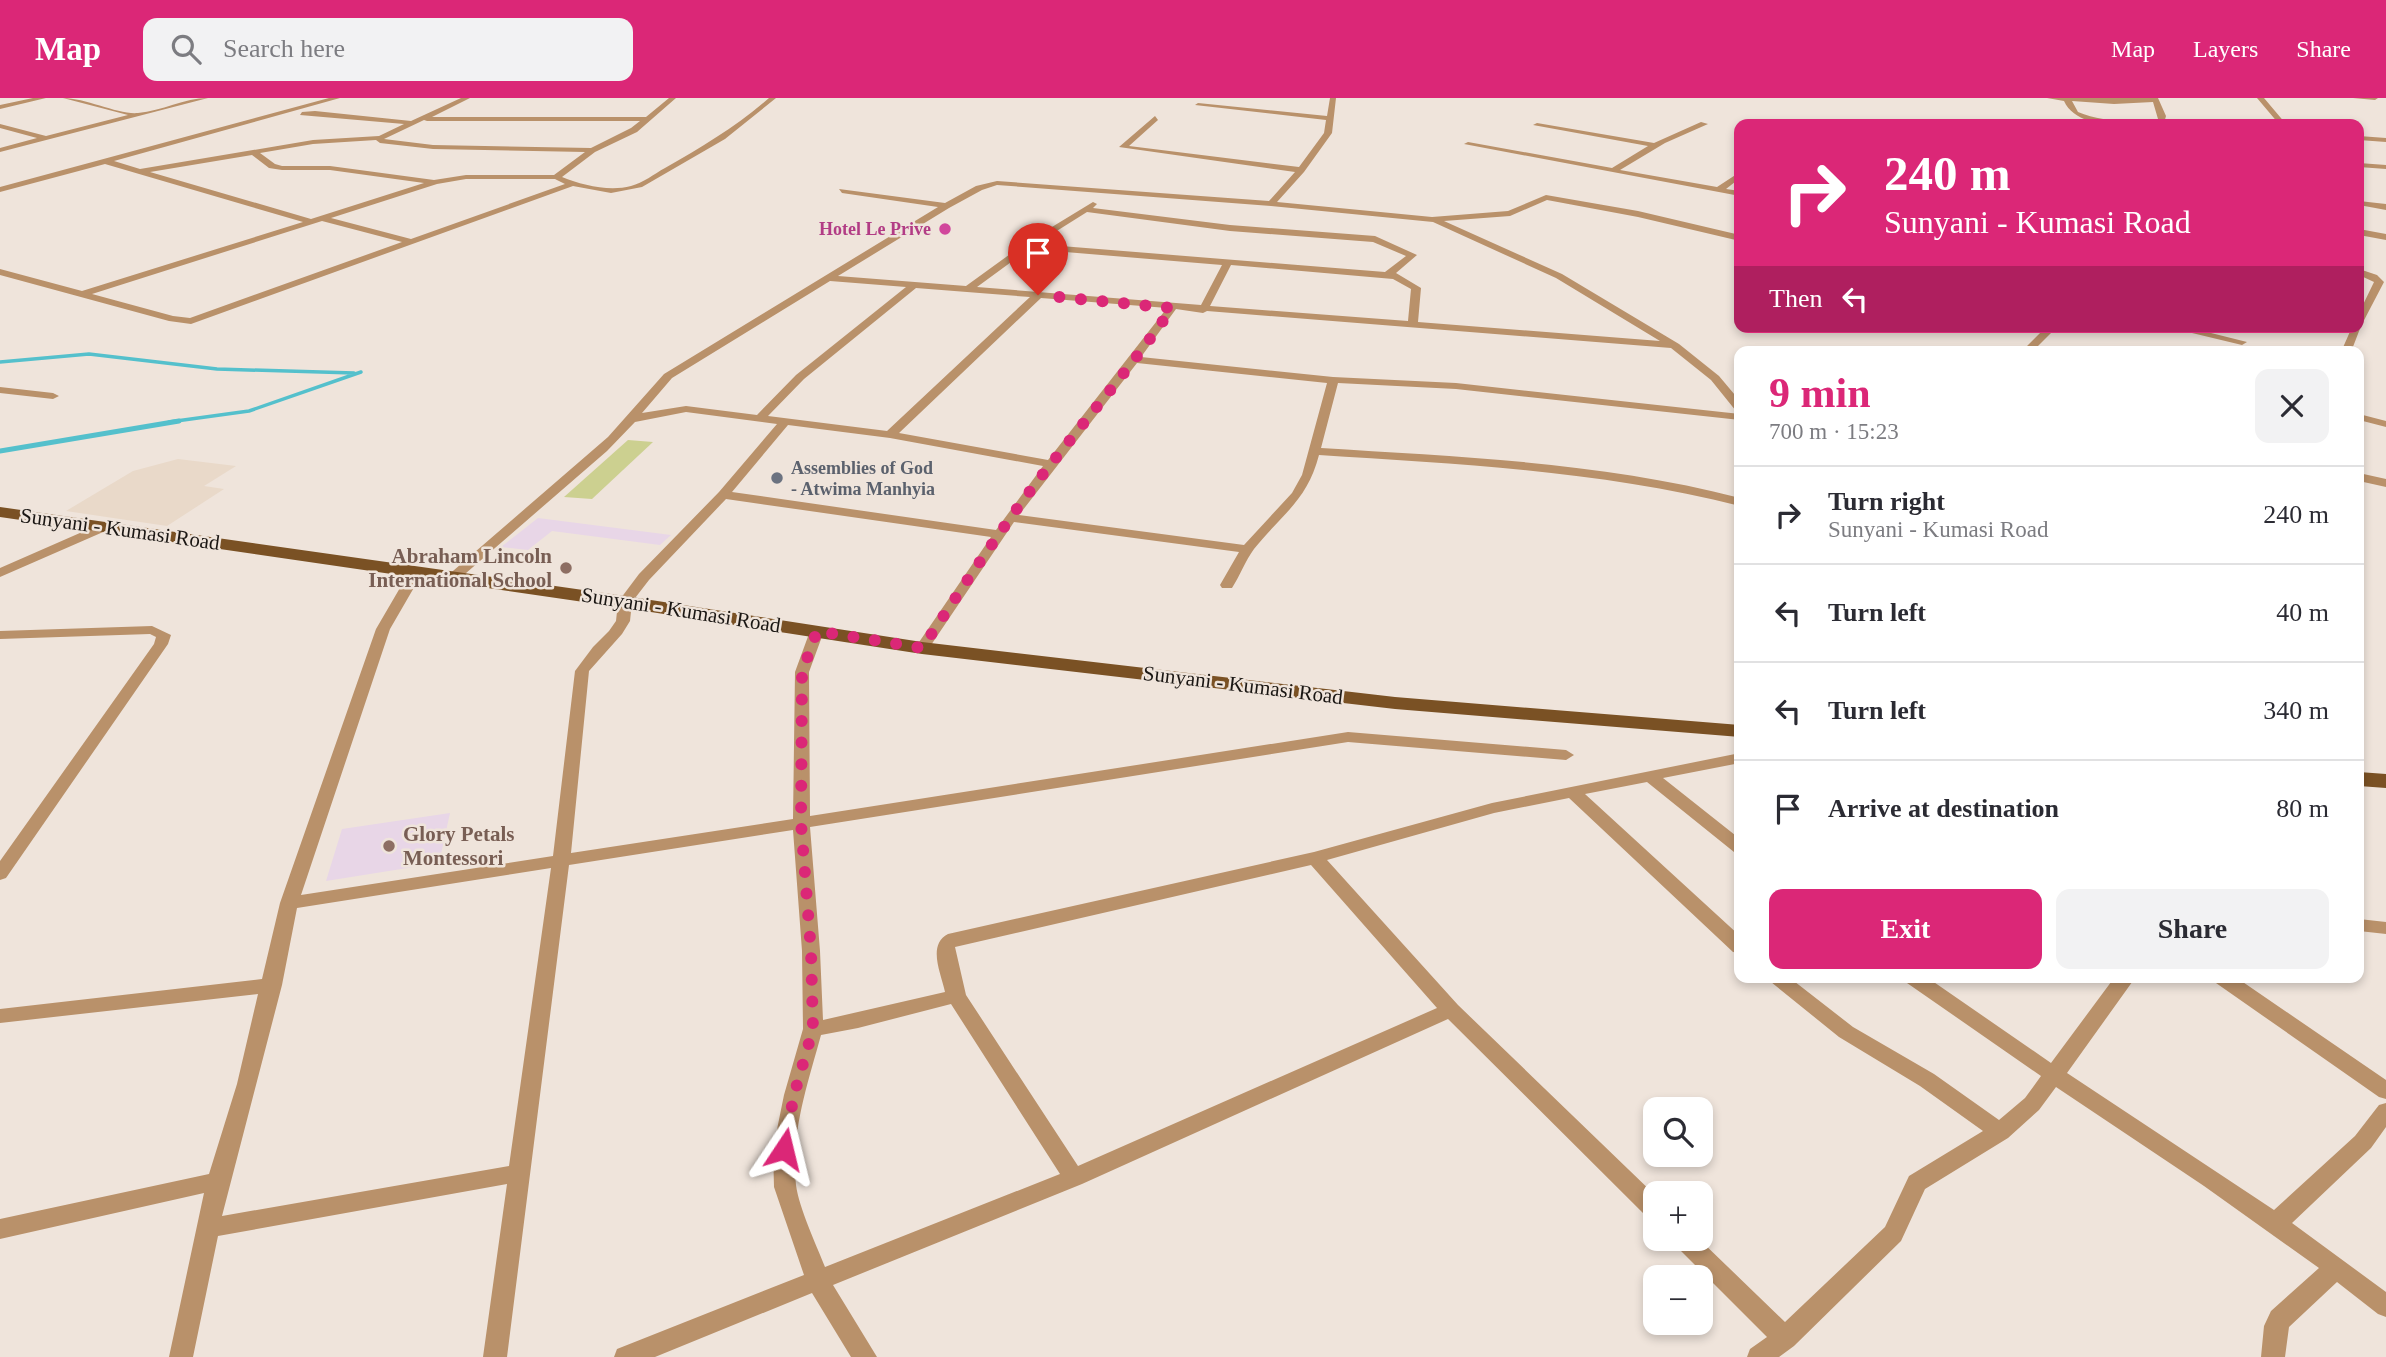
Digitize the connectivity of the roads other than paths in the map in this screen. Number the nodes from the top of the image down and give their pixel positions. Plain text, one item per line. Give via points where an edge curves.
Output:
1 (43, 98) edge
2 (66, 98) edge
3 (205, 98) edge
4 (467, 98) edge
5 (673, 98) edge
6 (774, 98) edge
7 (1333, 98) edge
8 (2050, 98) edge
9 (2260, 98) edge
10 (2356, 98) edge
11 (2375, 98) edge
12 (333, 99) edge
13 (2067, 99) edge
14 (2156, 99) edge
15 (1198, 104) dead end
16 (0, 107) edge
17 (315, 113) junction
18 (134, 115) junction
19 (268, 118) junction
20 (1155, 118) dead end
21 (1330, 118) junction
22 (420, 119) junction
23 (649, 119) junction
24 (2106, 119) edge
25 (2161, 119) edge
26 (2279, 119) edge
27 (411, 123) junction
28 (1704, 124) dead end
29 (1536, 125) dead end
30 (0, 126) edge
31 (47, 138) junction
32 (380, 138) junction
33 (2364, 138) edge
34 (2386, 140) edge
35 (1468, 144) dead end
36 (1655, 145) junction
37 (0, 150) edge
38 (592, 150) junction
39 (252, 151) junction
40 (105, 161) junction
41 (2364, 165) edge
42 (2386, 167) edge
43 (1301, 170) junction
44 (1614, 170) junction
45 (142, 171) junction
46 (556, 177) junction
47 (0, 178) edge
48 (1734, 179) edge
49 (436, 182) junction
50 (19, 184) junction
51 (572, 184) junction
52 (0, 190) edge
53 (1719, 190) junction
54 (842, 191) dead end
55 (1113, 191) junction
56 (1734, 193) edge
57 (1272, 204) junction
58 (2364, 204) edge
59 (946, 206) junction
60 (2386, 207) edge
61 (1085, 209) junction
62 (315, 219) junction
63 (1433, 220) junction
64 (2364, 233) edge
65 (1734, 237) edge
66 (2386, 237) edge
67 (413, 242) junction
68 (1027, 246) junction
69 (1227, 264) junction
70 (0, 272) edge
71 (2364, 274) edge
72 (1388, 275) junction
73 (828, 278) junction
74 (914, 286) junction
75 (968, 289) junction
76 (83, 294) junction
77 (1038, 295) junction
78 (1172, 308) junction
79 (1203, 310) junction
80 (2364, 313) edge
81 (1413, 324) junction
82 (2046, 333) edge
83 (2198, 333) edge
84 (2241, 343) edge
85 (1675, 346) junction
86 (2032, 346) edge
87 (1136, 360) junction
88 (1334, 380) junction
89 (0, 390) edge
90 (53, 396) dead end
91 (1734, 402) edge
92 (1734, 415) edge
93 (760, 418) junction
94 (2364, 419) edge
95 (631, 420) junction
96 (784, 423) junction
97 (2386, 424) edge
98 (890, 435) junction
99 (1316, 451) junction
100 (1050, 464) junction
101 (2364, 478) edge
102 (2386, 483) edge
103 (723, 495) junction
104 (1734, 501) edge
105 (0, 512) edge
106 (1011, 518) junction
107 (105, 526) junction
108 (998, 534) junction
109 (1247, 549) junction
110 (416, 572) junction
111 (0, 573) edge
112 (453, 577) junction
113 (1227, 585) dead end
114 (625, 602) junction
115 (817, 631) junction
116 (0, 635) edge
117 (922, 648) junction
118 (1734, 731) edge
119 (1566, 755) dead end
120 (1734, 759) edge
121 (1651, 777) junction
122 (2364, 779) edge
123 (2386, 781) edge
124 (1574, 793) junction
125 (801, 823) junction
126 (1734, 843) edge
127 (1315, 858) junction
128 (561, 860) junction
129 (0, 874) edge
130 (289, 903) junction
131 (2364, 925) edge
132 (2386, 928) edge
133 (1734, 941) edge
134 (1782, 983) edge
135 (1921, 983) edge
136 (2122, 983) edge
137 (2230, 983) edge
138 (272, 985) junction
139 (956, 996) junction
140 (1451, 1010) junction
141 (0, 1016) edge
142 (813, 1029) junction
143 (2054, 1075) junction
144 (2386, 1091) edge
145 (2386, 1111) edge
146 (2000, 1132) junction
147 (519, 1173) junction
148 (1074, 1178) junction
149 (218, 1181) junction
150 (1643, 1198) edge
151 (2276, 1223) junction
152 (208, 1228) junction
153 (0, 1229) edge
154 (1696, 1251) edge
155 (2337, 1267) junction
156 (818, 1282) junction
157 (2386, 1306) edge
158 (1784, 1338) junction
159 (181, 1357) edge
160 (495, 1357) edge
161 (626, 1357) edge
162 (865, 1357) edge
163 (1759, 1357) edge
164 (2273, 1357) edge

1 - 16 street
2 - 18 street
3 - 18 street
4 - 22 street
5 - 23 street
6 - 51 street via 716,143 637,187 614,190
7 - 21 street
8 - 13 street
9 - 26 street
10 - 11 street
12 - 17 street
12 - 19 street
13 - 14 street
13 - 24 street via 2075,113
14 - 25 street
15 - 21 street
17 - 19 street
17 - 27 street
18 - 31 street
19 - 40 street
20 - 43 street via 1122,147
21 - 43 street via 1328,133
22 - 23 street
22 - 27 street
23 - 38 street
27 - 32 street
28 - 36 street
29 - 36 street
30 - 31 street
31 - 37 street
32 - 38 street via 412,146
32 - 39 street
33 - 34 street
35 - 44 street
36 - 44 street
38 - 46 street
39 - 45 street
39 - 49 street via 282,168 330,168
40 - 45 street
40 - 50 street
41 - 42 street
43 - 57 street
44 - 53 street
45 - 62 street
46 - 49 street via 466,177
46 - 51 street
47 - 50 street
48 - 53 street
49 - 62 street
50 - 52 street
51 - 67 street
53 - 56 street
54 - 59 street
55 - 57 street
55 - 59 street via 997,183
55 - 61 street
57 - 63 street
58 - 60 street
59 - 73 street
61 - 68 street
61 - 72 street via 1241,229 1375,239 1412,255
62 - 67 street
62 - 76 street
63 - 65 street via 1510,213 1546,197
63 - 85 street via 1559,275
64 - 66 street
67 - 76 street via 191,321
68 - 69 street
68 - 75 street
69 - 72 street
69 - 79 street
70 - 76 street
71 - 80 street via 2379,282
72 - 81 street via 1416,288
73 - 74 street
73 - 95 street via 668,376
74 - 75 street
74 - 93 street via 800,377
75 - 77 street
77 - 78 street
77 - 98 street
78 - 79 street
78 - 87 street
79 - 81 street
81 - 85 street
82 - 86 street
83 - 84 street
85 - 91 street via 1715,378
87 - 88 street
87 - 100 street
88 - 92 street via 1456,386
88 - 99 street
89 - 90 street
93 - 95 street via 685,409
93 - 96 street
94 - 97 street
95 - 112 street
96 - 98 street
96 - 103 street
98 - 100 street
99 - 104 street via 1539,466
99 - 109 street via 1297,495
100 - 106 street
101 - 102 street
103 - 108 street
103 - 114 street
105 - 107 main road, Sunyani - Kumasi Road
106 - 108 street
106 - 109 street
107 - 110 main road, Sunyani - Kumasi Road
107 - 111 street
108 - 117 street
109 - 113 street
110 - 112 main road, Sunyani - Kumasi Road
110 - 130 street via 383,629
112 - 114 main road, Sunyani - Kumasi Road
114 - 115 main road, Sunyani - Kumasi Road
114 - 128 street via 623,621 615,634 582,671
115 - 117 main road, Sunyani - Kumasi Road
115 - 125 street via 802,672
116 - 129 street via 152,630 164,635
117 - 118 main road, Sunyani - Kumasi Road via 1395,703
119 - 125 street via 1348,737
120 - 121 street
121 - 124 street
121 - 126 street
122 - 123 main road
124 - 127 street via 1492,808
124 - 133 street
125 - 128 street
125 - 142 street
127 - 139 street via 955,939 945,949
127 - 140 street
128 - 130 street
128 - 147 street
130 - 138 street
131 - 132 street
134 - 146 street via 1846,1032 1927,1080
135 - 143 street
136 - 143 street
137 - 144 street
138 - 141 street
138 - 149 street
139 - 142 street
139 - 148 street
140 - 148 street
140 - 150 street
142 - 156 street via 784,1149 785,1187
143 - 146 street via 2032,1104
143 - 151 street
145 - 151 street via 2363,1142
146 - 158 street via 1917,1183 1894,1234
147 - 152 street
147 - 160 street
148 - 156 street
149 - 152 street
149 - 153 street
151 - 155 street
152 - 159 street
154 - 158 street
155 - 157 street
155 - 164 street via 2280,1319
156 - 161 street
156 - 162 street
158 - 163 street

